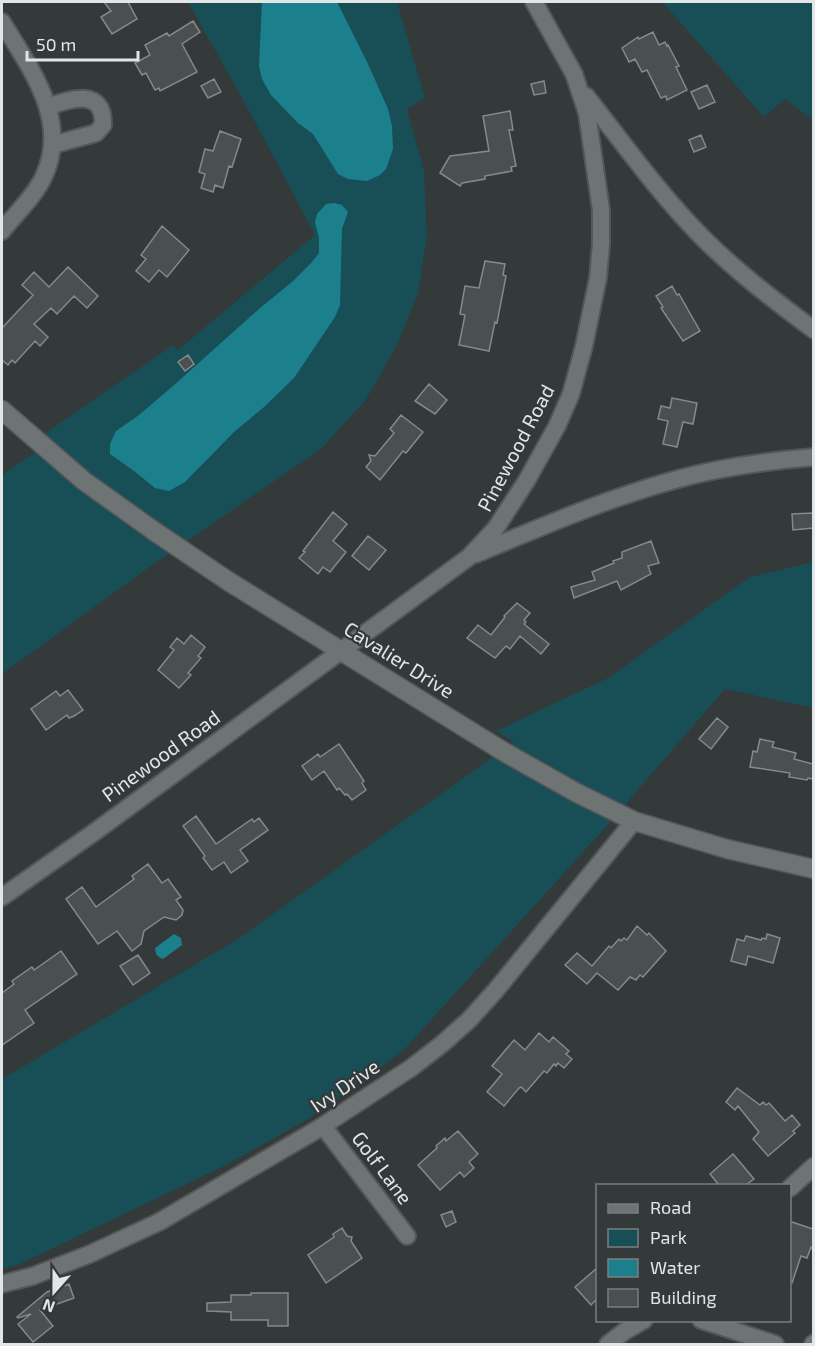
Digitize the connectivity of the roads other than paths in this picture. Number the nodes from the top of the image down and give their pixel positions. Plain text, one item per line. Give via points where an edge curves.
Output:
1 (534, 2) edge
2 (2, 22) edge
3 (578, 86) junction
4 (48, 107) junction
5 (52, 145) junction
6 (2, 231) edge
7 (813, 330) edge
8 (2, 410) edge
9 (813, 457) edge
10 (469, 557) junction
11 (340, 650) junction
12 (634, 820) junction
13 (813, 869) edge
14 (2, 897) edge
15 (323, 1126) junction
16 (813, 1166) edge
17 (791, 1186) edge
18 (407, 1236) dead end
19 (2, 1284) edge
20 (641, 1322) edge
21 (707, 1322) edge
22 (608, 1344) edge
23 (775, 1344) edge

1 - 3 street, Pinewood Road
2 - 4 street
3 - 7 street via 702,237
3 - 10 street, Pinewood Road via 587,113 601,221 598,278 584,346 570,394 552,435 496,528
4 - 5 street
4 - 5 street via 88,98 98,104 103,114 103,125 96,133
5 - 6 street via 40,184
8 - 11 street, Cavalier Drive via 107,498 228,581
9 - 10 street via 680,478 572,514
10 - 11 street, Pinewood Road
11 - 12 street, Cavalier Drive via 506,753
11 - 14 street, Pinewood Road
12 - 13 street, Cavalier Drive via 727,849
12 - 15 street, Ivy Drive via 470,1019 411,1068
15 - 18 street, Golf Lane
15 - 19 street, Ivy Drive via 159,1222 90,1254
16 - 17 street
20 - 22 street
21 - 23 street

